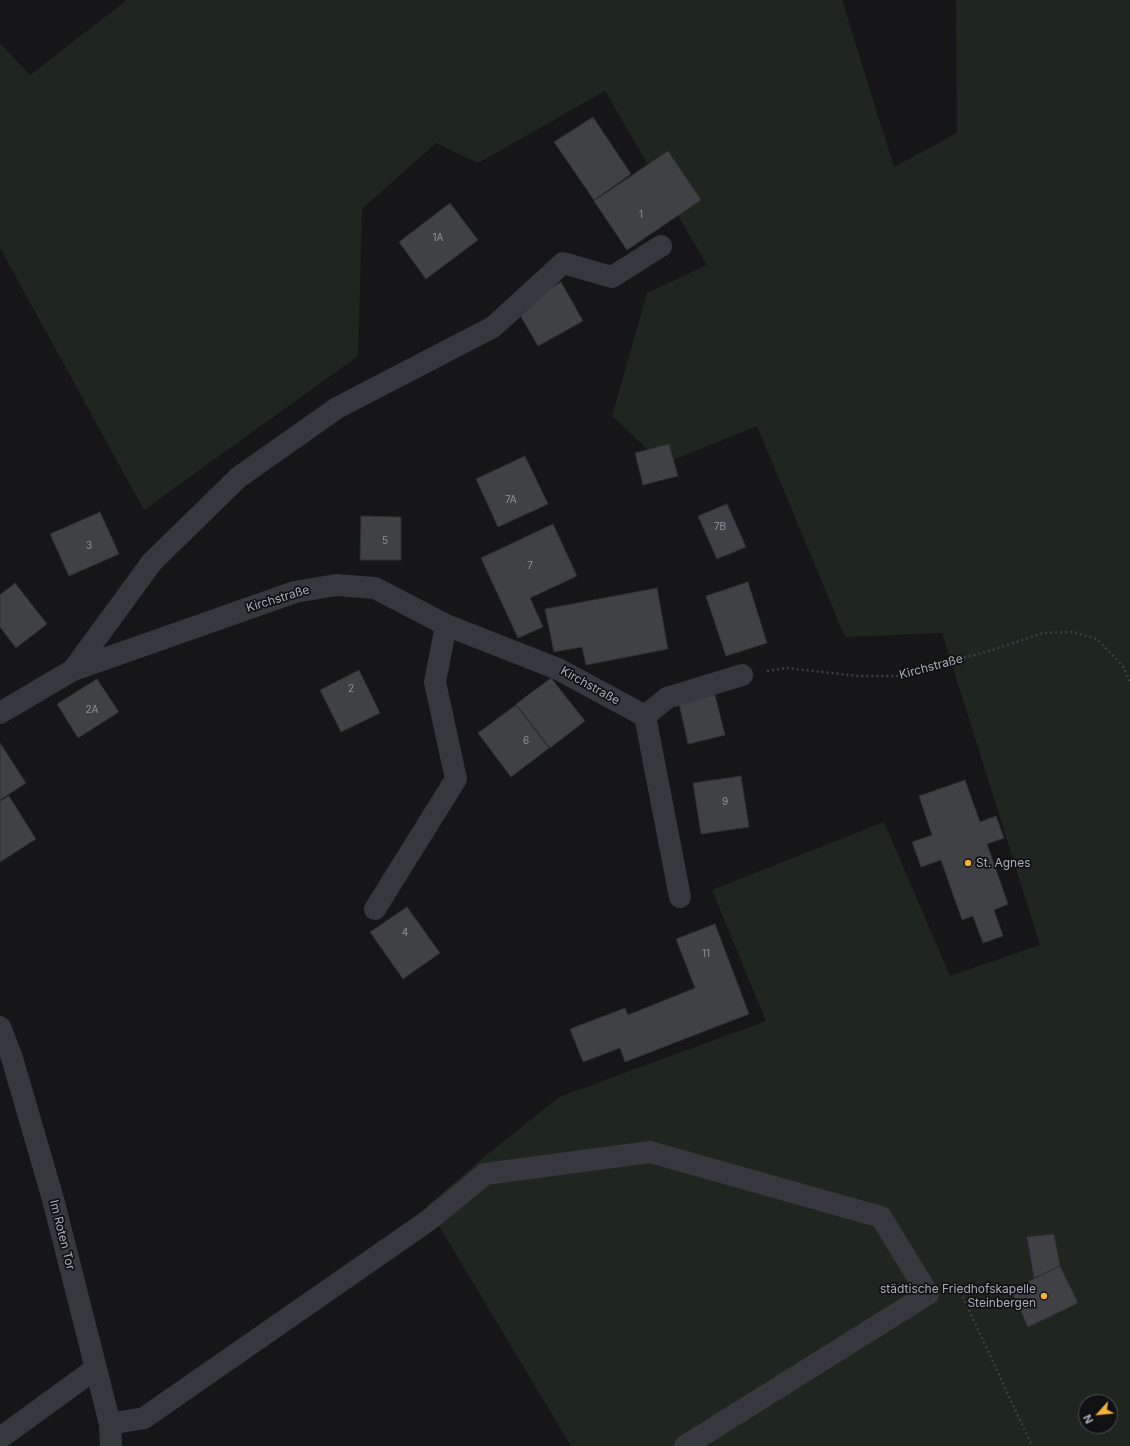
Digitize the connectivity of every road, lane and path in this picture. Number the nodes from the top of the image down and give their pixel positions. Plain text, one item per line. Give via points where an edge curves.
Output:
1 (661, 246) dead end
2 (446, 625) junction
3 (73, 670) junction
4 (742, 674) joint
5 (1130, 682) edge
6 (0, 713) edge
7 (645, 716) junction
8 (680, 897) dead end
9 (375, 909) dead end
10 (0, 1027) edge
11 (928, 1294) junction
12 (95, 1369) junction
13 (110, 1424) junction
14 (0, 1438) edge
15 (110, 1446) edge
16 (684, 1446) edge
17 (1032, 1446) edge

1 - 3 street via 612,277 563,263 493,327 337,408 239,477 152,562
2 - 3 street, Kirchstraße via 375,588 336,585 295,592
2 - 7 street, Kirchstraße via 558,668
2 - 9 street via 435,682 456,779
3 - 6 street, Kirchstraße
4 - 5 path, Kirchstraße via 786,668 858,676 897,676 989,651 1043,633 1072,632 1097,639 1122,666
4 - 7 street via 667,698
7 - 8 street
10 - 12 street, Im Roten Tor via 12,1058 53,1199
11 - 13 street via 881,1217 650,1152 485,1174 429,1220 144,1418
11 - 16 street
11 - 17 path via 957,1284
12 - 13 street, Im Roten Tor
12 - 14 street
13 - 15 street, Im Roten Tor

